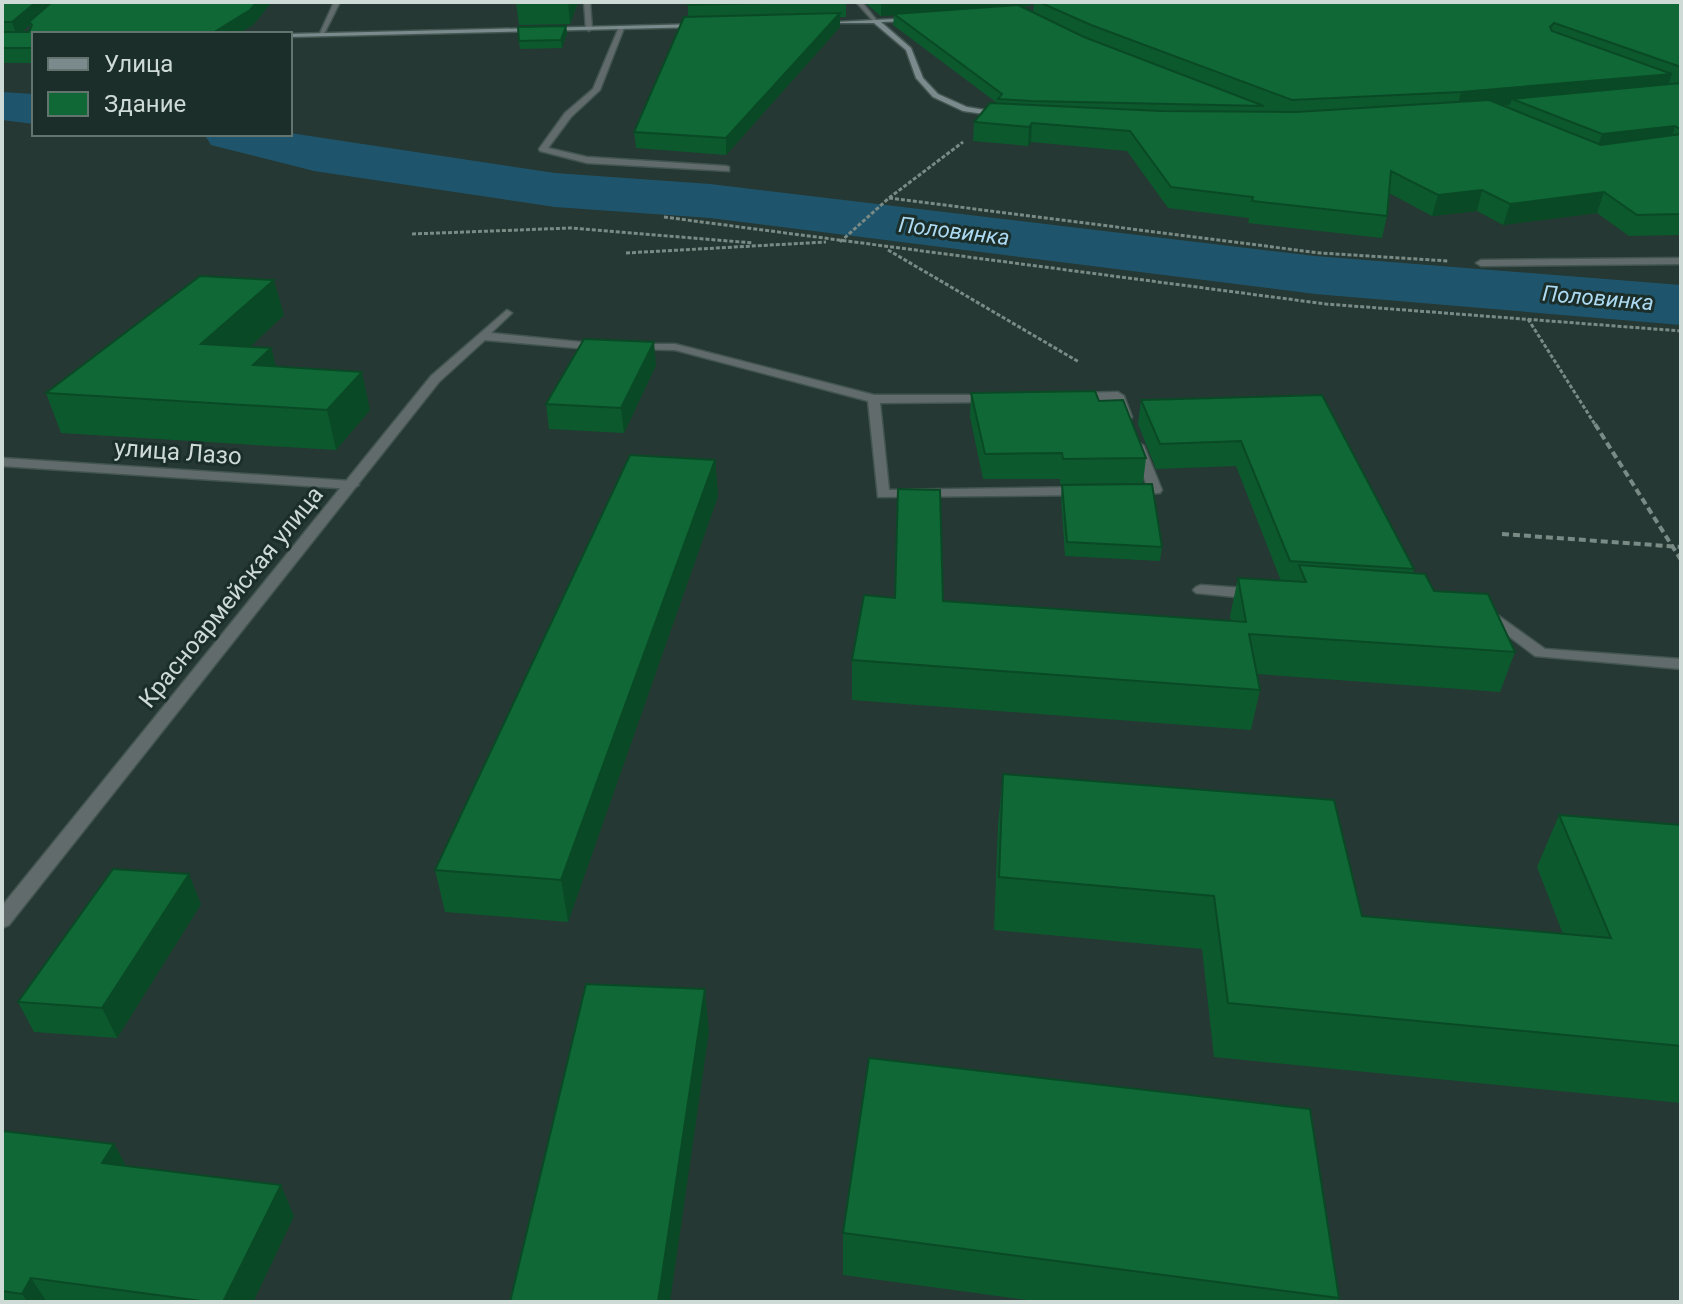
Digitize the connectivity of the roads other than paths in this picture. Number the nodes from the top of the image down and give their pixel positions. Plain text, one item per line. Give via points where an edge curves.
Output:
1 (337, 2) edge
2 (587, 2) edge
3 (859, 2) edge
4 (920, 19) edge
5 (876, 21) junction
6 (813, 23) edge
7 (717, 25) edge
8 (621, 28) junction
9 (589, 29) junction
10 (321, 34) junction
11 (292, 35) edge
12 (1018, 117) edge
13 (726, 169) dead end
14 (1681, 261) edge
15 (1481, 263) road end
16 (507, 313) dead end
17 (482, 336) junction
18 (1011, 397) edge
19 (1057, 397) edge
20 (874, 399) junction
21 (2, 462) edge
22 (352, 485) junction
23 (1095, 491) edge
24 (1125, 491) edge
25 (1201, 590) dead end
26 (1280, 596) edge
27 (1470, 609) edge
28 (1681, 664) edge
29 (2, 920) edge

1 - 10 street
2 - 9 street
3 - 5 street
4 - 5 street
5 - 6 street
5 - 12 street via 909,49 918,75 943,103
7 - 8 street
8 - 9 street
8 - 13 street via 596,90 568,115 543,149 587,160
9 - 10 street
10 - 11 street
14 - 15 street
16 - 17 street, Красноармейская улица
17 - 20 street via 586,347 675,347
17 - 22 street, Красноармейская улица via 435,379
18 - 20 street
19 - 24 street via 1118,396 1155,490
20 - 23 street via 883,494
21 - 22 street, улица Лазо
22 - 29 street, Красноармейская улица
25 - 26 street
27 - 28 street via 1486,610 1541,653

